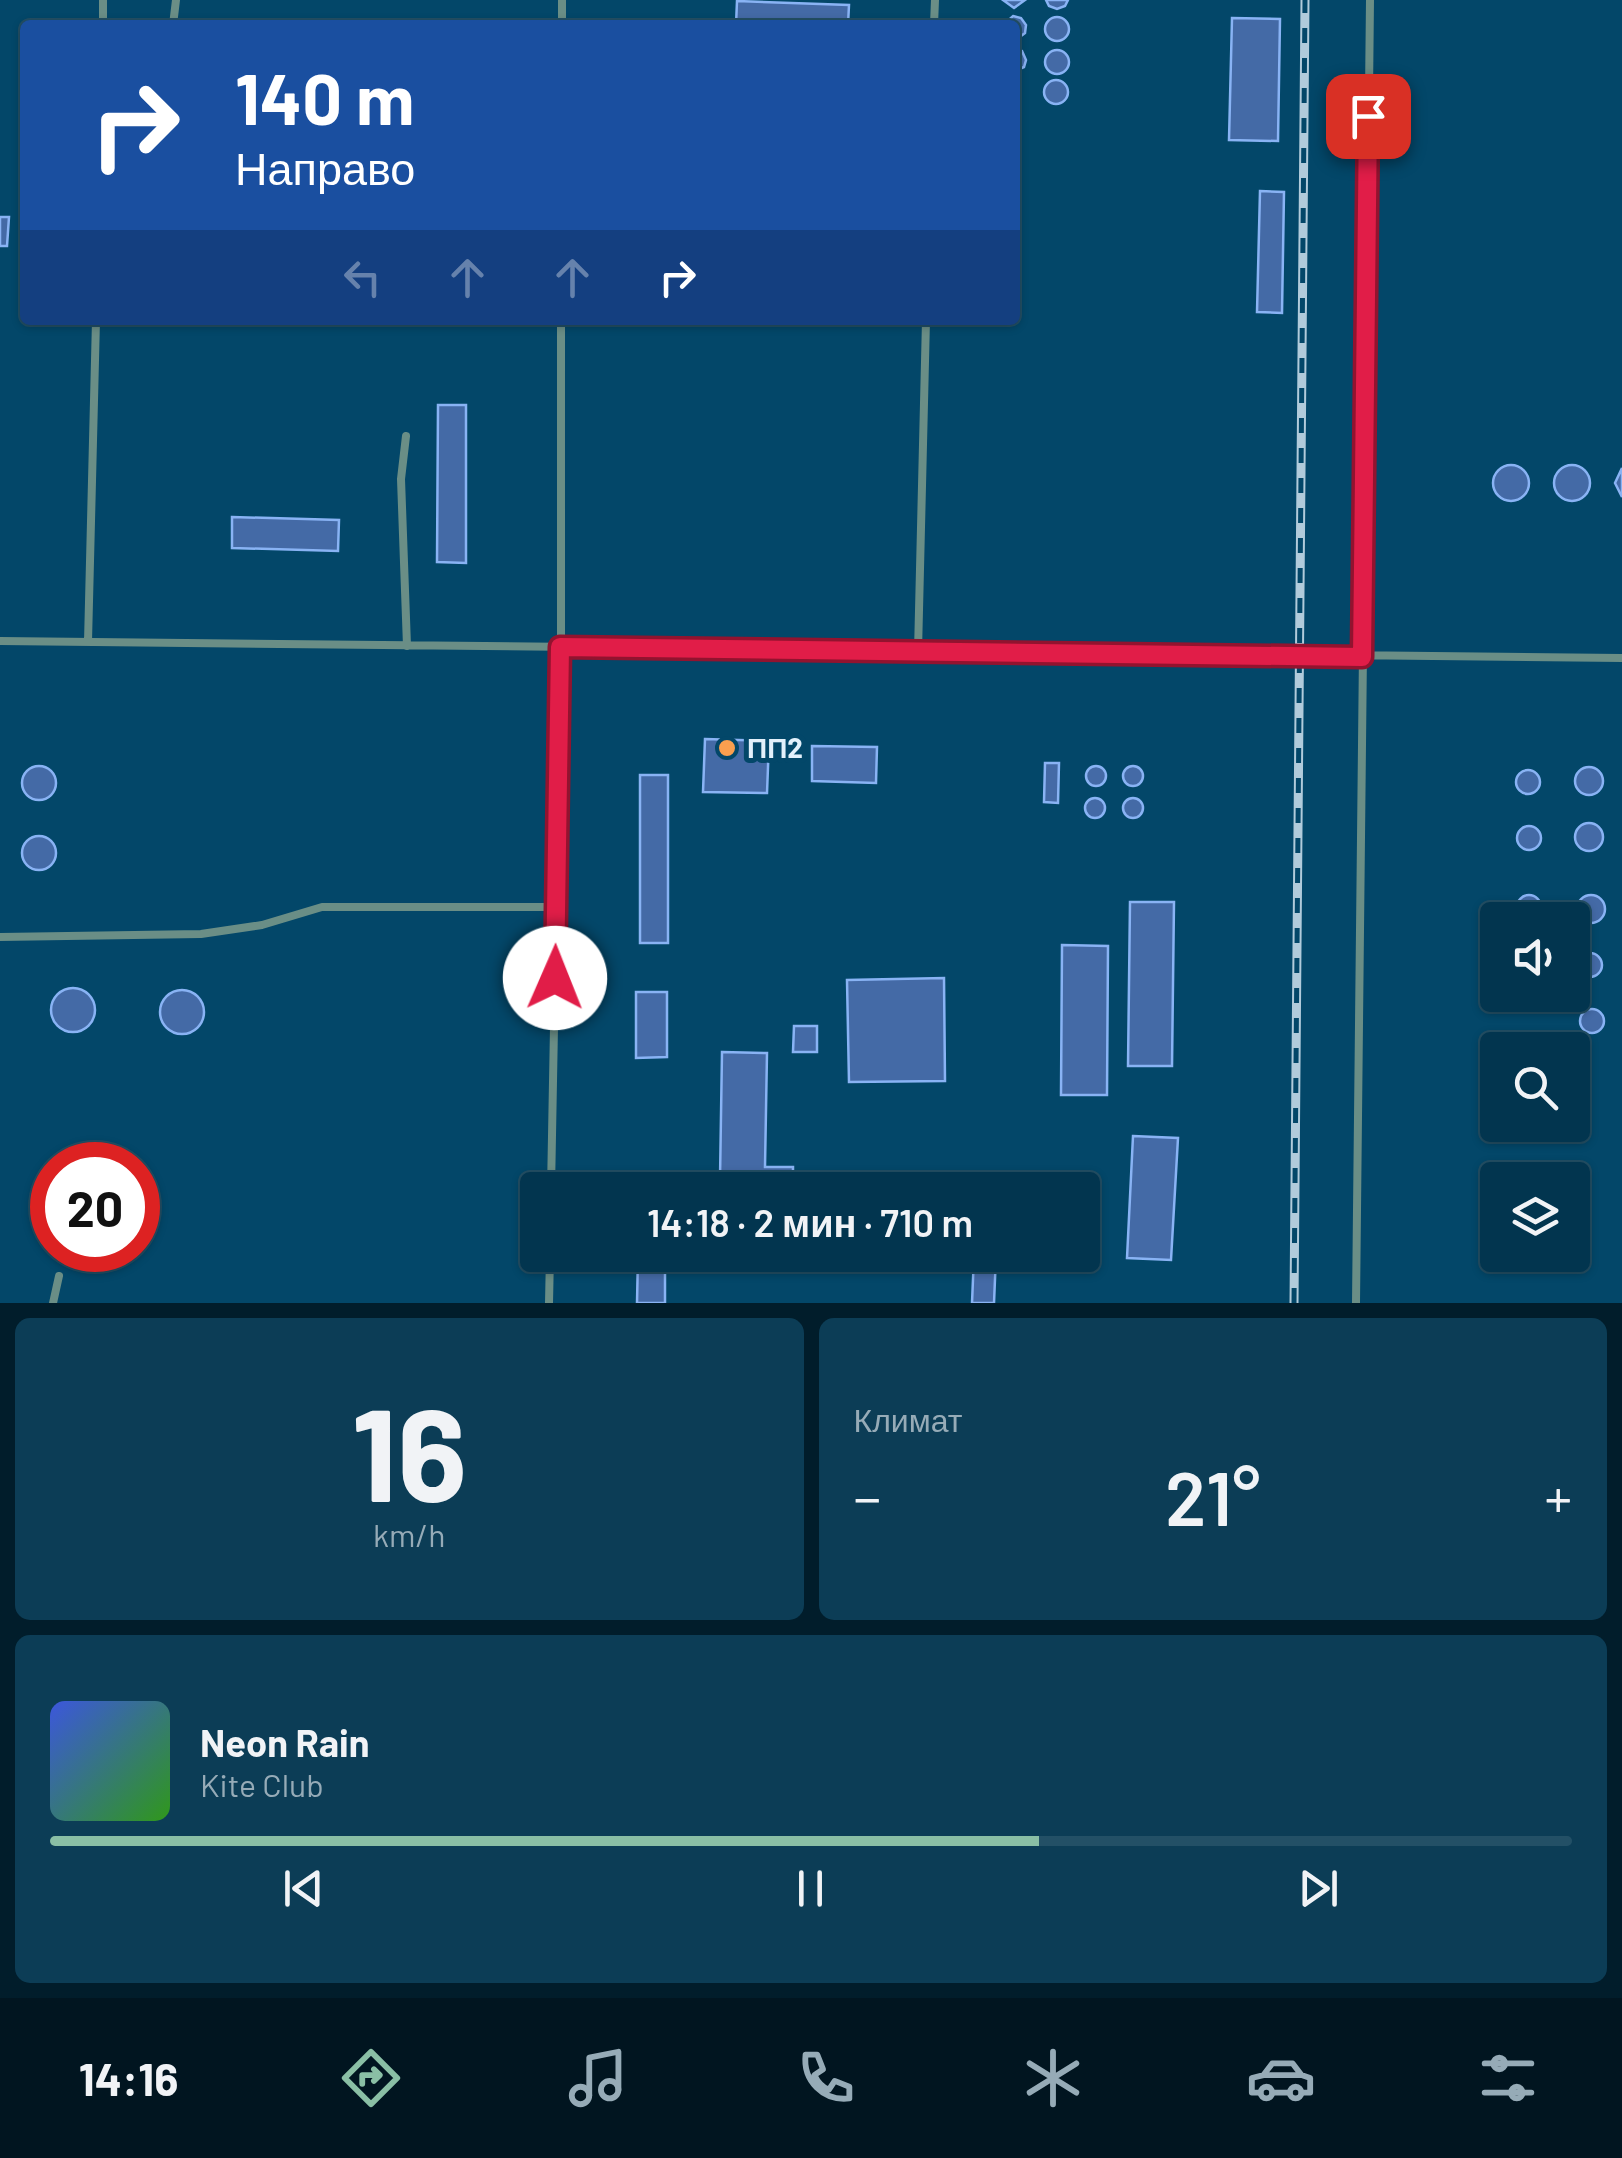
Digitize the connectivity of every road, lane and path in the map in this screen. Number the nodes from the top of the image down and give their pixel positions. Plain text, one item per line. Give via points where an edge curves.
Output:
1 (1370, 0) edge
2 (96, 325) edge
3 (561, 325) edge
4 (926, 325) edge
5 (406, 436) dead end
6 (0, 641) edge
7 (88, 642) junction
8 (408, 646) junction
9 (560, 647) junction
10 (918, 652) junction
11 (1362, 657) junction
12 (1622, 658) edge
13 (556, 907) junction
14 (0, 938) edge
15 (551, 1172) edge
16 (550, 1272) edge
17 (60, 1276) dead end
18 (53, 1303) edge
19 (549, 1303) edge
20 (1356, 1303) edge

1 - 11 lane
2 - 7 lane
3 - 9 lane
4 - 10 lane
5 - 8 lane
6 - 7 lane
7 - 8 lane
8 - 9 lane
9 - 10 lane
9 - 13 lane
10 - 11 lane
11 - 12 lane
11 - 20 lane
13 - 14 lane via 322,907 262,926 201,934
13 - 15 lane
16 - 19 lane
17 - 18 lane

